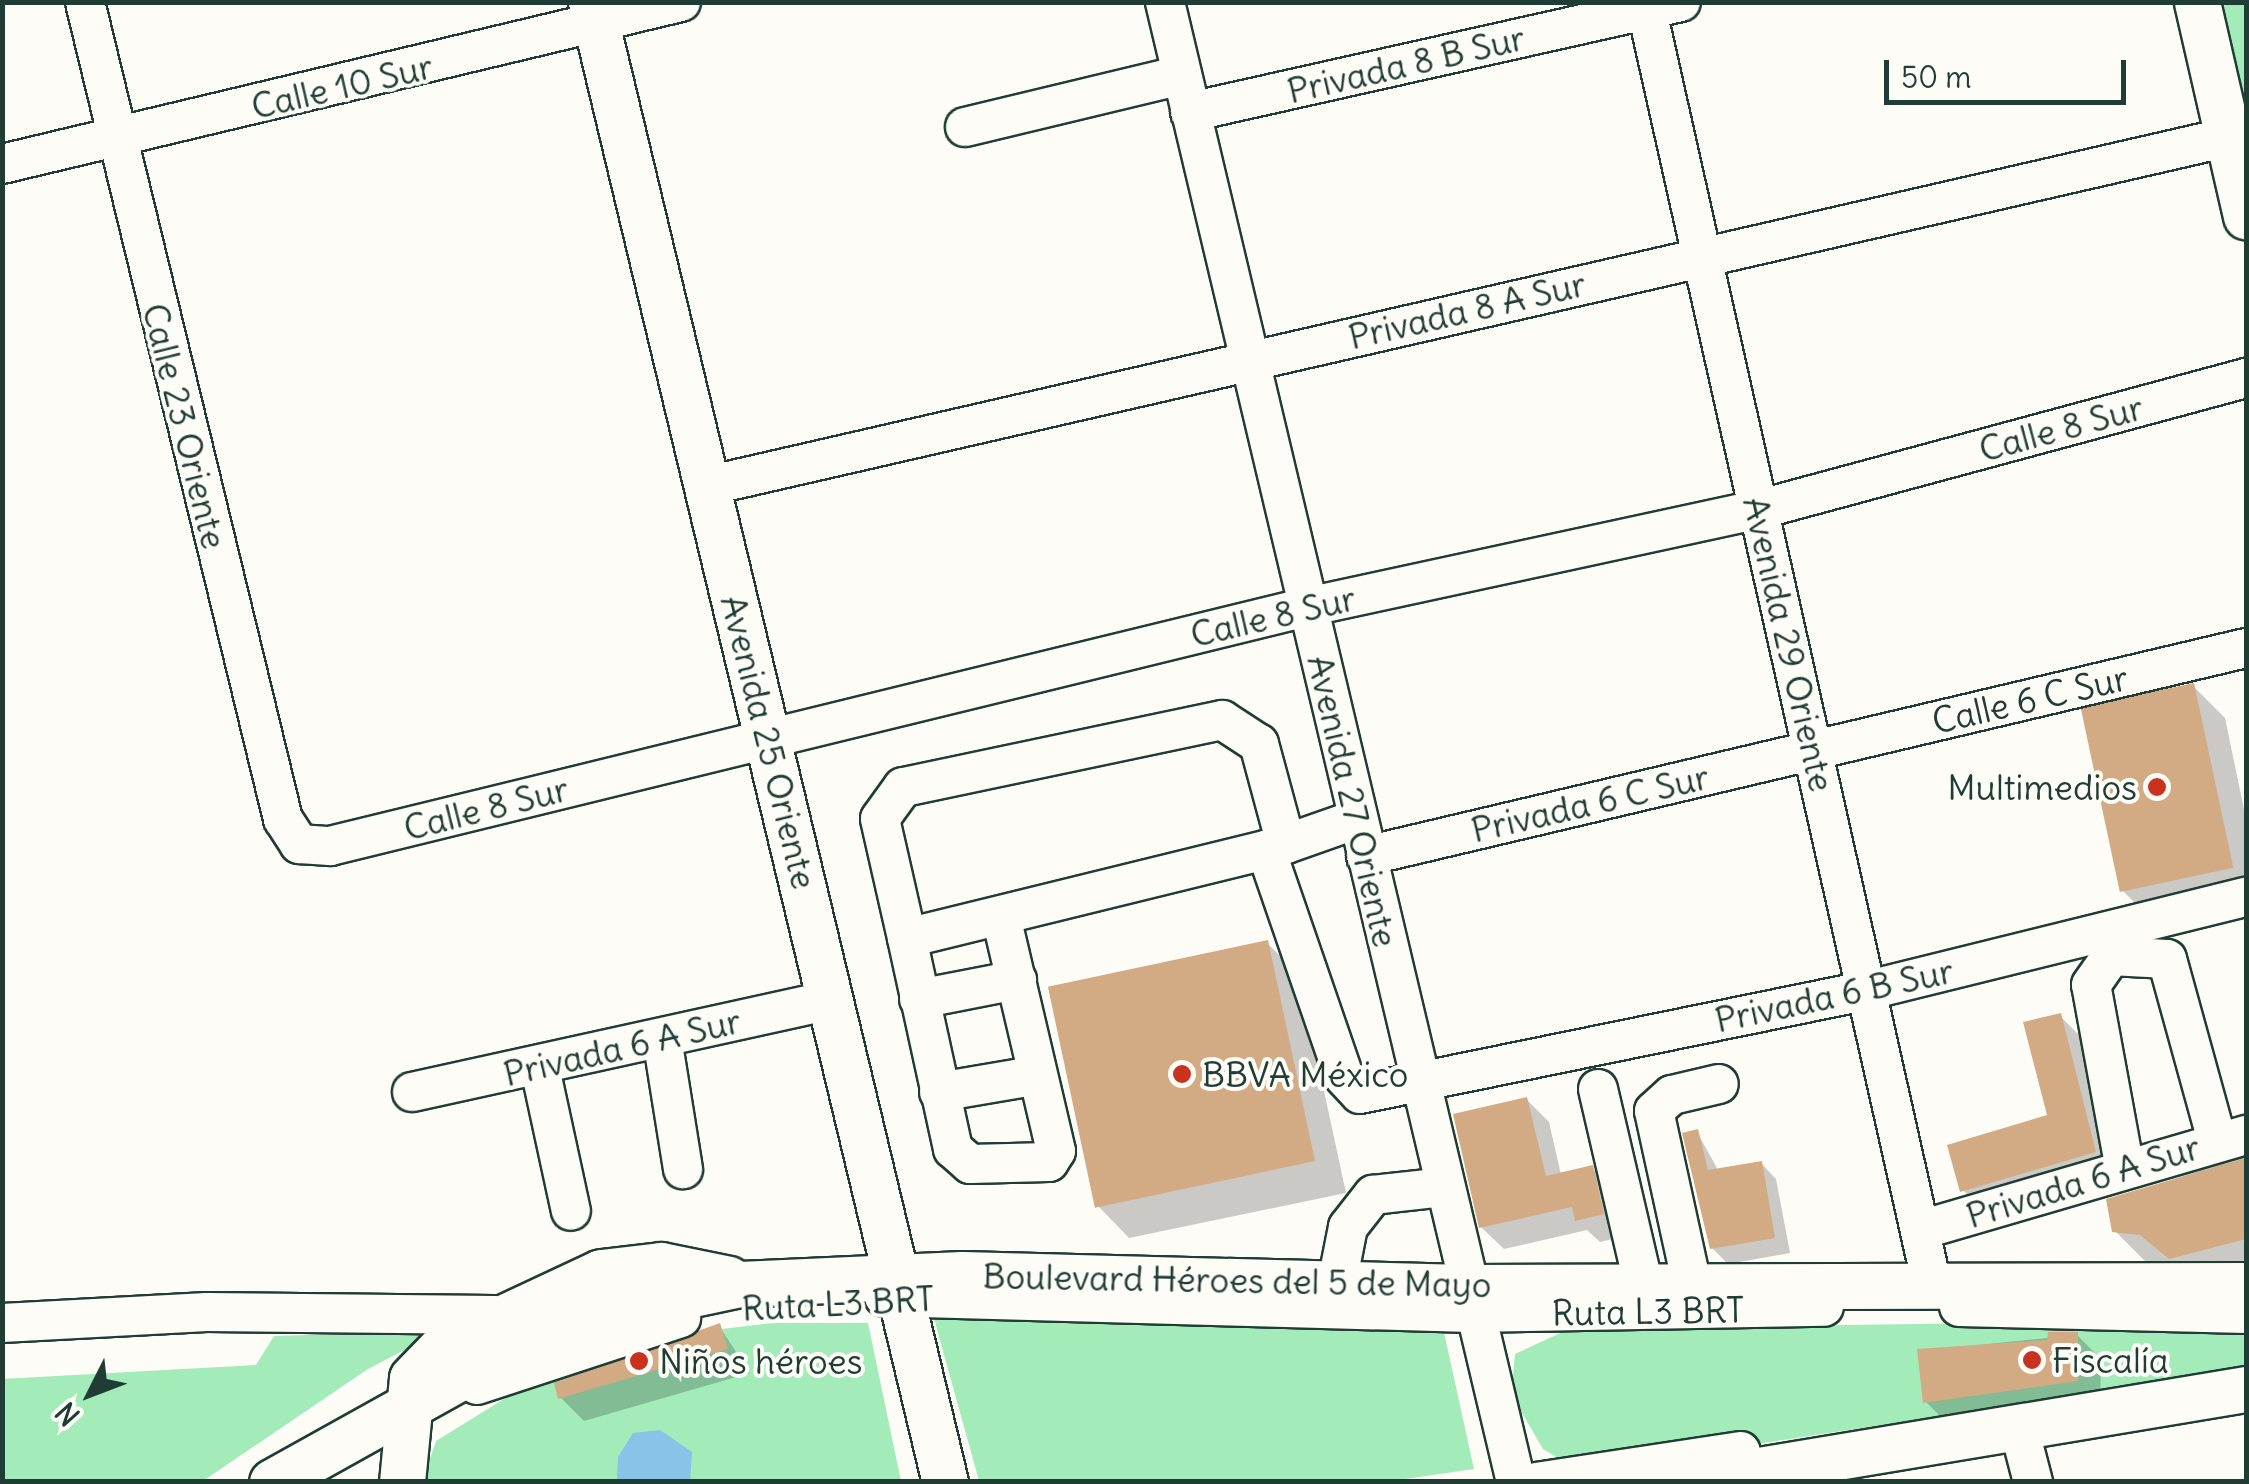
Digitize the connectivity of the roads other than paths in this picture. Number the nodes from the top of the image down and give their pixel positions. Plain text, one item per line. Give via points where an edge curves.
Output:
1 (85, 2) edge
2 (681, 2) edge
3 (1165, 2) edge
4 (2198, 2) edge
5 (1658, 5) edge
6 (593, 14) edge
7 (1186, 94) junction
8 (965, 126) dead end
9 (2228, 137) junction
10 (114, 140) junction
11 (2, 164) edge
12 (2246, 216) edge
13 (1705, 254) junction
14 (1249, 360) junction
15 (2246, 378) edge
16 (706, 486) junction
17 (1757, 510) junction
18 (1307, 607) junction
19 (2246, 648) edge
20 (769, 738) junction
21 (1813, 750) junction
22 (1357, 818) junction
23 (299, 844) joint
24 (1276, 847) junction
25 (1366, 856) junction
26 (2246, 897) edge
27 (1001, 916) junction
28 (907, 938) junction
29 (1016, 980) junction
30 (1868, 990) junction
31 (920, 999) junction
32 (832, 1000) junction
33 (662, 1038) junction
34 (540, 1068) junction
35 (1038, 1075) junction
36 (1420, 1083) junction
37 (1719, 1084) dead end
38 (1598, 1089) dead end
39 (412, 1092) dead end
40 (938, 1092) junction
41 (2232, 1138) edge
42 (2124, 1164) junction
43 (683, 1168) dead end
44 (1444, 1187) junction
45 (571, 1211) dead end
46 (1921, 1230) junction
47 (1337, 1283) junction
48 (740, 1284) junction
49 (1692, 1285) junction
50 (2246, 1285) edge
51 (1644, 1286) junction
52 (1932, 1286) junction
53 (900, 1287) junction
54 (1468, 1300) junction
55 (2246, 1314) edge
56 (496, 1315) junction
57 (2, 1323) edge
58 (2246, 1376) edge
59 (2246, 1389) edge
60 (406, 1416) junction
61 (2020, 1428) junction
62 (1760, 1476) edge
63 (272, 1482) edge
64 (308, 1482) edge
65 (402, 1482) edge
66 (945, 1482) edge
67 (1516, 1482) edge
68 (1536, 1482) edge
69 (1686, 1482) edge
70 (2033, 1482) edge

1 - 10 street, Calle 23 Oriente
2 - 6 street, Calle 10 Sur
3 - 7 street, Avenida 27 Oriente
4 - 9 main road
5 - 7 street, Privada 8 B Sur
5 - 13 street, Avenida 29 Oriente
6 - 10 street, Calle 10 Sur
6 - 16 main road, Avenida 25 Oriente
7 - 8 street, Privada 8 B Sur
7 - 14 street, Avenida 27 Oriente
9 - 12 main road
9 - 13 street, Privada 8 A Sur
10 - 11 street, Calle 10 Sur
10 - 23 street, Calle 23 Oriente via 282,819
13 - 14 street, Privada 8 A Sur
13 - 17 street, Avenida 29 Oriente
14 - 16 street, Privada 8 A Sur
14 - 18 street, Avenida 27 Oriente
15 - 17 street, Calle 8 Sur
16 - 20 main road, Avenida 25 Oriente
17 - 18 street, Calle 8 Sur
17 - 21 street, Avenida 29 Oriente
18 - 20 street, Calle 8 Sur
18 - 22 street, Avenida 27 Oriente
19 - 21 street, Calle 6 C Sur
20 - 23 street, Calle 8 Sur via 330,846
20 - 32 main road, Avenida 25 Oriente
21 - 25 street, Privada 6 C Sur
21 - 30 street, Avenida 29 Oriente
22 - 24 street
22 - 25 street, Avenida 27 Oriente
24 - 27 street
24 - 28 street via 1260,744 1222,720 903,788 880,819
24 - 36 street, Privada 6 B Sur via 1350,1088 1372,1094
25 - 36 street, Avenida 27 Oriente
26 - 30 street, Privada 6 B Sur
27 - 28 street
27 - 29 street
28 - 31 street
29 - 31 street
29 - 35 street
30 - 36 street, Privada 6 B Sur
30 - 46 street, Avenida 29 Oriente
31 - 40 street
32 - 33 street, Privada 6 A Sur
32 - 53 main road, Avenida 25 Oriente
33 - 34 street, Privada 6 A Sur
33 - 43 street
34 - 39 street, Privada 6 A Sur
34 - 45 street
35 - 40 street
35 - 40 street via 1056,1151 1049,1162 970,1164 954,1149
36 - 44 street, Avenida 27 Oriente
37 - 49 street via 1672,1095 1654,1111
38 - 51 street
41 - 42 street, Privada 6 A Sur
41 - 42 street via 2168,958 2111,956 2091,984
42 - 46 street, Privada 6 A Sur
44 - 47 street via 1373,1195 1348,1227
44 - 54 street, Avenida 27 Oriente
46 - 52 street, Avenida 29 Oriente
47 - 53 main road, Boulevard Héroes del 5 de Mayo
47 - 54 main road, Boulevard Héroes del 5 de Mayo
48 - 53 main road, Boulevard Héroes del 5 de Mayo
48 - 56 main road via 661,1265 601,1272
48 - 60 main road, Boulevard Héroes del 5 de Mayo via 524,1342
49 - 51 main road, Boulevard Héroes del 5 de Mayo
49 - 52 main road, Boulevard Héroes del 5 de Mayo
50 - 52 main road, Boulevard Héroes del 5 de Mayo
51 - 54 main road, Boulevard Héroes del 5 de Mayo
53 - 54 street, Ruta L3 BRT
53 - 60 street, Ruta L3 BRT via 725,1308 633,1330
53 - 66 main road, Avenida 25 Oriente
54 - 55 street, Ruta L3 BRT
54 - 67 street, Avenida 27 Oriente
56 - 57 street via 207,1312
56 - 60 main road via 412,1378
58 - 68 street
59 - 61 main road
60 - 63 main road, Boulevard Héroes del 5 de Mayo
60 - 64 street, Ruta L3 BRT
60 - 65 main road
61 - 62 main road
61 - 70 street
62 - 69 main road

